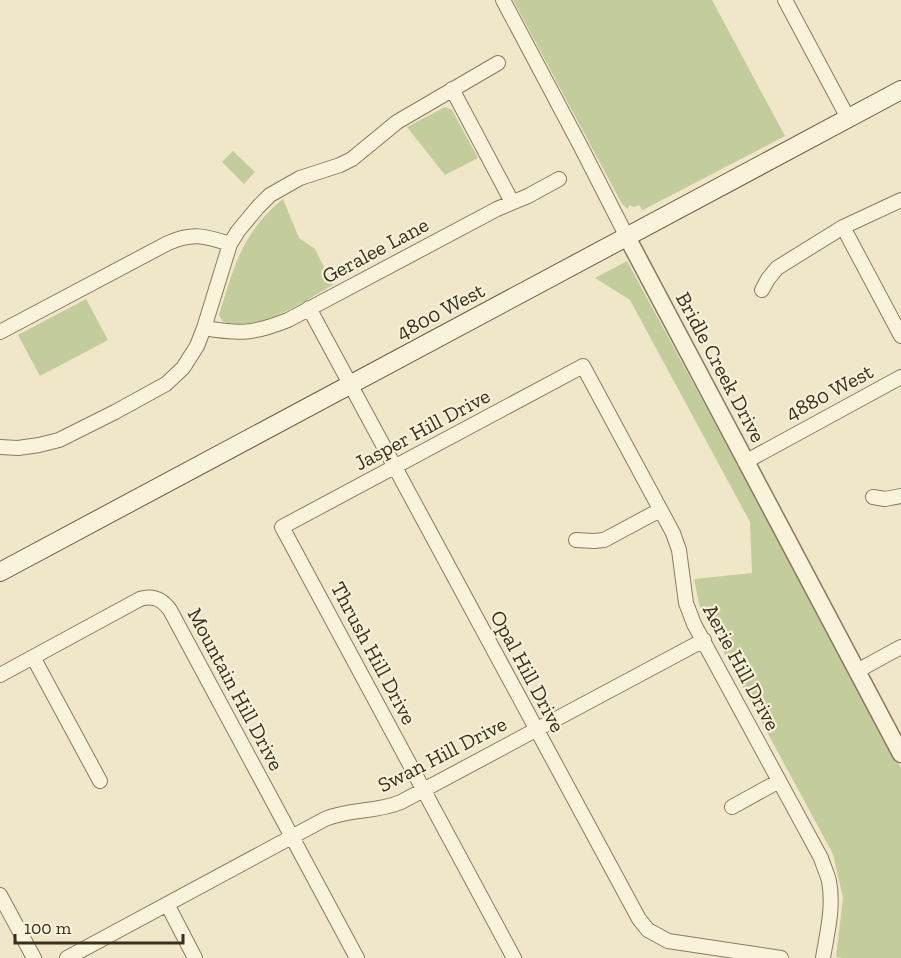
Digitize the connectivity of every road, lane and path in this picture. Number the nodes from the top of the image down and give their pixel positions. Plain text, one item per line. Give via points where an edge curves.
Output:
1 (503, 0) edge
2 (785, 0) edge
3 (498, 63) dead end
4 (452, 89) junction
5 (901, 90) edge
6 (848, 118) junction
7 (559, 179) dead end
8 (901, 200) edge
9 (512, 202) junction
10 (843, 227) junction
11 (627, 237) junction
12 (230, 244) junction
13 (762, 290) dead end
14 (309, 308) junction
15 (204, 328) junction
16 (0, 332) edge
17 (901, 336) edge
18 (583, 366) joint
19 (901, 377) edge
20 (350, 384) junction
21 (0, 447) edge
22 (745, 462) junction
23 (395, 467) junction
24 (901, 496) edge
25 (873, 497) dead end
26 (660, 510) junction
27 (282, 527) joint
28 (576, 540) dead end
29 (0, 572) edge
30 (704, 640) junction
31 (901, 647) edge
32 (33, 657) junction
33 (857, 671) junction
34 (0, 675) edge
35 (536, 730) junction
36 (901, 753) edge
37 (100, 781) dead end
38 (779, 781) junction
39 (424, 790) junction
40 (732, 807) dead end
41 (292, 837) junction
42 (0, 895) edge
43 (167, 904) junction
44 (34, 958) edge
45 (67, 958) edge
46 (195, 958) edge
47 (357, 958) edge
48 (514, 958) edge
49 (781, 958) edge
50 (823, 958) edge

1 - 11 street, Bridle Creek Drive
2 - 6 street
3 - 4 street
4 - 9 street
4 - 12 street via 397,122 352,159 300,178 270,195
5 - 6 main road, 4800 West
6 - 11 main road, 4800 West
7 - 9 street, Geralee Lane
8 - 10 street
9 - 14 street, Geralee Lane
10 - 13 street via 777,268
10 - 17 street
11 - 20 main road, 4800 West
11 - 22 street, Bridle Creek Drive
12 - 15 street
12 - 16 street via 196,235 181,237
14 - 15 street, Geralee Lane via 288,320 251,332
14 - 20 street, Opal Hill Drive
15 - 21 street via 183,368 154,391 59,440 18,448
18 - 23 street, Jasper Hill Drive
18 - 26 street, Aerie Hill Drive
19 - 22 street, 4880 West
20 - 23 street, Opal Hill Drive
20 - 29 main road, 4800 West
22 - 33 street, Bridle Creek Drive
23 - 27 street, Jasper Hill Drive
23 - 35 street, Opal Hill Drive
24 - 25 street via 885,500
26 - 28 street via 601,541
26 - 30 street, Aerie Hill Drive via 679,550 686,603
27 - 39 street, Thrush Hill Drive
30 - 35 street, Swan Hill Drive
30 - 38 street, Aerie Hill Drive
31 - 33 street
32 - 34 street, Mountain Hill Drive
32 - 37 street
32 - 41 street, Mountain Hill Drive via 140,599 161,600 170,610
33 - 36 street, Bridle Creek Drive
35 - 39 street, Swan Hill Drive
35 - 49 street, Opal Hill Drive via 632,909 648,930 668,941
38 - 40 street
38 - 50 street, Aerie Hill Drive via 821,858 828,879 831,899
39 - 41 street, Swan Hill Drive via 384,808 332,816
39 - 48 street, Thrush Hill Drive
41 - 43 street, Swan Hill Drive
41 - 47 street, Mountain Hill Drive
42 - 44 street
43 - 45 street, Swan Hill Drive
43 - 46 street

